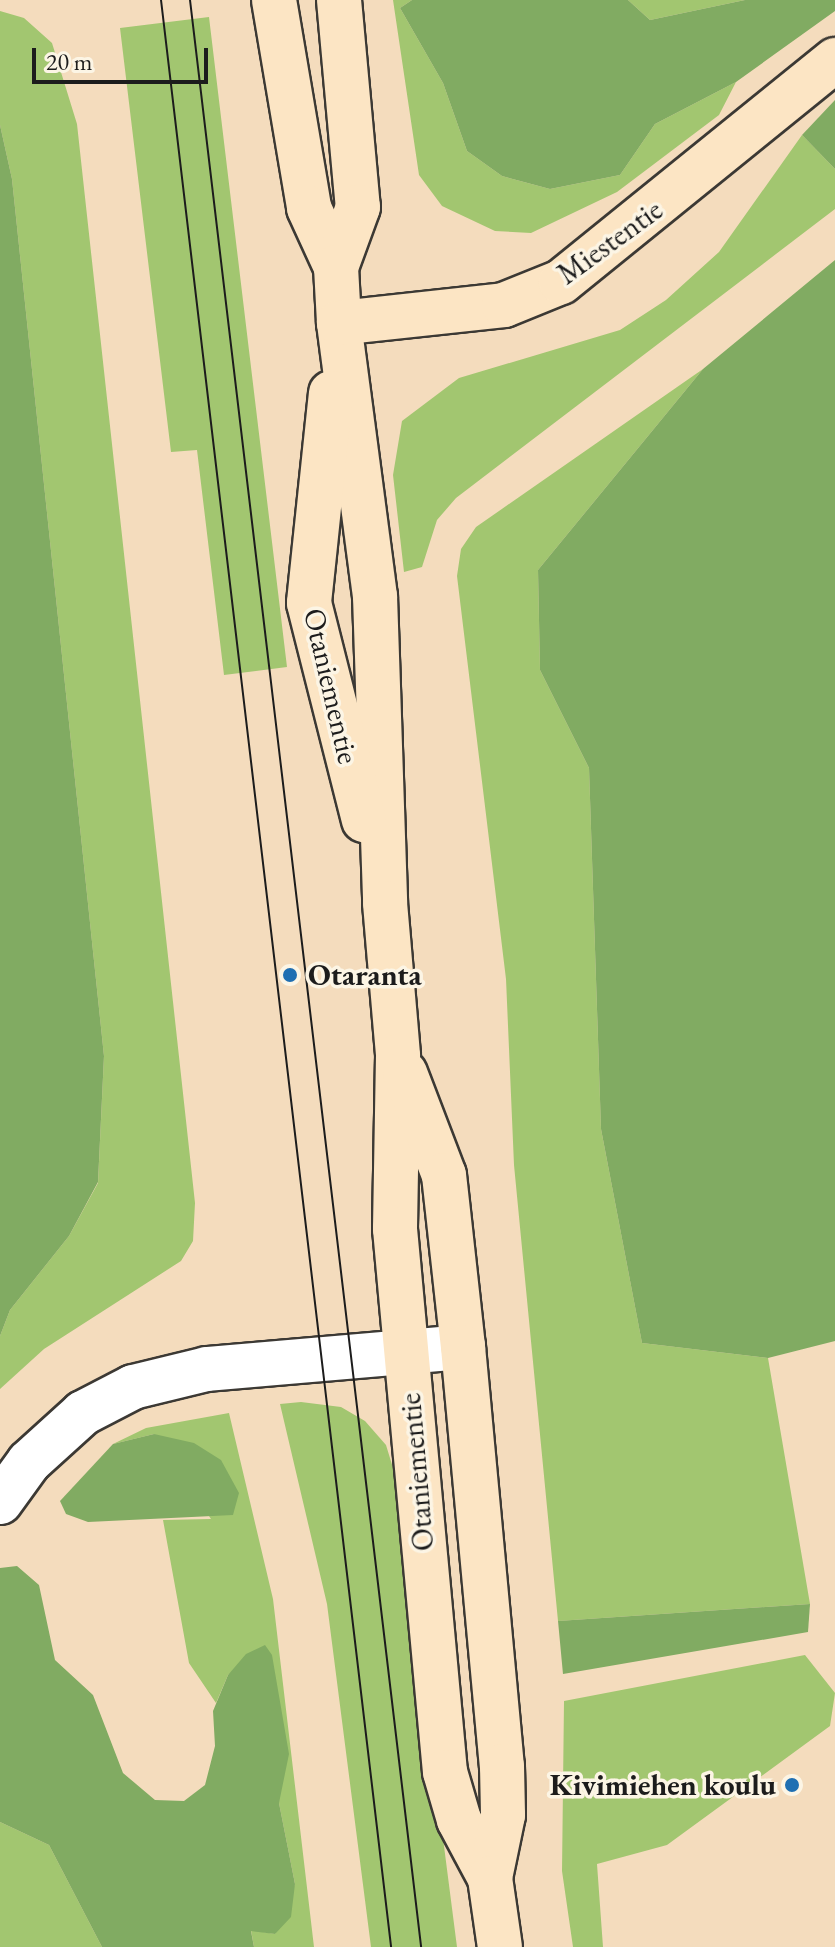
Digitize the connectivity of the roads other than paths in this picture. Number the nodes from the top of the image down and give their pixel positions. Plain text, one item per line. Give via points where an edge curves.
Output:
1 (274, 0) edge
2 (339, 0) edge
3 (835, 60) edge
4 (336, 267) junction
5 (339, 323) junction
6 (385, 903) junction
7 (398, 1056) junction
8 (463, 1347) junction
9 (405, 1351) junction
10 (0, 1502) edge
11 (490, 1878) junction
12 (500, 1947) edge

1 - 4 street, Otaniementie via 309,208
2 - 4 street, Otaniementie via 358,207
3 - 5 street, Miestentie via 561,282 504,305
4 - 5 street, Otaniementie
5 - 6 street, Otaniementie via 375,596
5 - 6 street, Otaniementie via 309,603
6 - 7 street, Otaniementie
7 - 8 street, Otaniementie via 444,1175
7 - 9 street, Otaniementie via 392,1185
8 - 9 street
8 - 11 street, Otaniementie via 502,1766 503,1815
9 - 10 street via 207,1369 133,1387 83,1413 29,1462
9 - 11 street, Otaniementie via 445,1772 459,1820
11 - 12 street, Otaniementie

